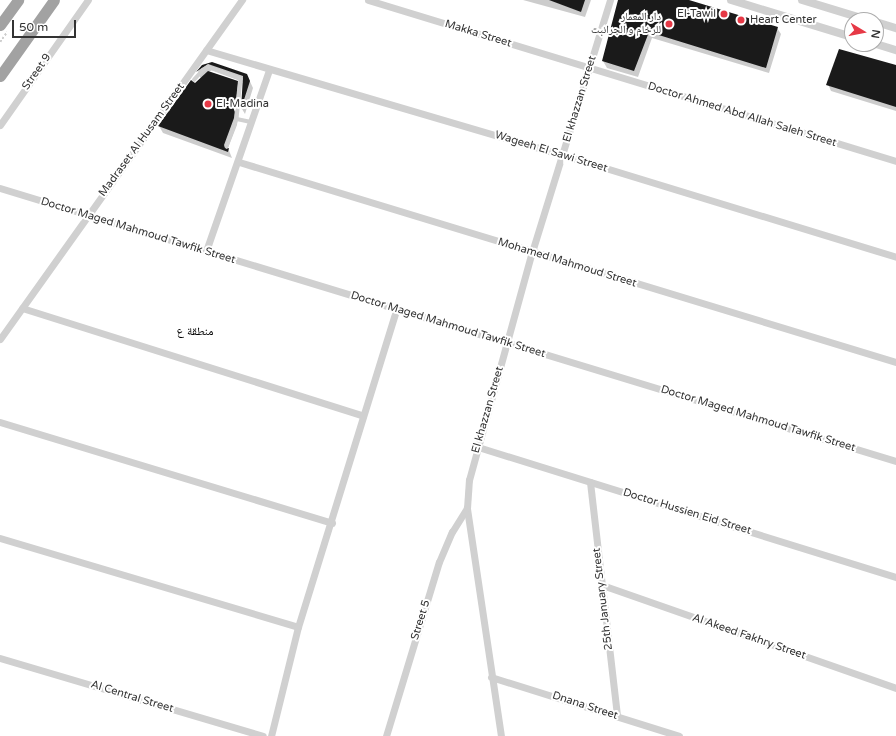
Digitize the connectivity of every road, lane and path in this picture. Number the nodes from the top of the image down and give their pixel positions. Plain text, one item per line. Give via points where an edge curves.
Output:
1 (18, 0) edge
2 (54, 0) edge
3 (88, 0) edge
4 (242, 0) edge
5 (368, 0) edge
6 (610, 0) edge
7 (731, 0) edge
8 (802, 0) edge
9 (844, 13) edge
10 (884, 24) edge
11 (0, 25) edge
12 (896, 28) edge
13 (844, 35) edge
14 (884, 46) edge
15 (206, 50) junction
16 (896, 50) edge
17 (200, 58) junction
18 (206, 68) junction
19 (589, 69) junction
20 (269, 70) junction
21 (0, 76) edge
22 (194, 80) dead end
23 (236, 119) junction
24 (252, 123) junction
25 (0, 125) edge
26 (226, 146) dead end
27 (562, 155) junction
28 (896, 161) edge
29 (239, 162) junction
30 (0, 188) edge
31 (88, 215) junction
32 (206, 251) junction
33 (532, 252) junction
34 (896, 257) edge
35 (22, 308) junction
36 (396, 310) junction
37 (0, 339) edge
38 (506, 344) junction
39 (896, 362) edge
40 (362, 415) junction
41 (0, 422) edge
42 (478, 447) junction
43 (896, 461) edge
44 (590, 482) junction
45 (467, 508) junction
46 (332, 523) junction
47 (0, 538) edge
48 (896, 577) edge
49 (602, 585) junction
50 (298, 627) junction
51 (0, 658) edge
52 (491, 676) junction
53 (896, 688) edge
54 (617, 716) junction
55 (263, 736) edge
56 (271, 736) edge
57 (386, 736) edge
58 (501, 736) edge
59 (679, 736) edge

1 - 11 highway
2 - 21 highway
3 - 25 street, Street 9
4 - 15 street, Madraset Al Husam Street
5 - 19 street, Makka Street
6 - 19 street, El khazzan Street
7 - 13 street
8 - 9 street
10 - 12 street
14 - 16 street
15 - 17 street, Madraset Al Husam Street
15 - 20 street, Wageeh El Sawi Street
17 - 18 lane
17 - 31 street, Madraset Al Husam Street
18 - 22 lane
18 - 23 lane via 241,79
19 - 27 street, El khazzan Street
19 - 28 street, Doctor Ahmed Abd Allah Saleh Street
20 - 24 street
20 - 27 street, Wageeh El Sawi Street
23 - 24 lane
23 - 26 lane
24 - 29 street
27 - 33 street, El khazzan Street
27 - 34 street, Wageeh El Sawi Street
29 - 32 street
29 - 33 street, Mohamed Mahmoud Street
30 - 31 street, Doctor Maged Mahmoud Tawfik Street
31 - 32 street, Doctor Maged Mahmoud Tawfik Street
31 - 35 street, Madraset Al Husam Street
32 - 36 street, Doctor Maged Mahmoud Tawfik Street
33 - 38 street, El khazzan Street
33 - 39 street, Mohamed Mahmoud Street
35 - 37 street, Madraset Al Husam Street
35 - 40 street
36 - 38 street, Doctor Maged Mahmoud Tawfik Street
36 - 40 street
38 - 42 street, El khazzan Street
38 - 43 street, Doctor Maged Mahmoud Tawfik Street
40 - 46 street
41 - 46 street
42 - 44 street, Doctor Hussien Eid Street
42 - 45 street, El khazzan Street via 469,480
44 - 48 street, Doctor Hussien Eid Street
44 - 49 street, 25th January Street
45 - 52 street, El khazzan Street
45 - 57 street, Street 5 via 452,532 439,562
46 - 50 street
47 - 50 street
49 - 53 street, Al Akeed Fakhry Street
49 - 54 street, 25th January Street
50 - 56 street
51 - 55 street, Al Central Street
52 - 54 street, Dnana Street
52 - 58 street, El khazzan Street
54 - 59 street, Dnana Street

